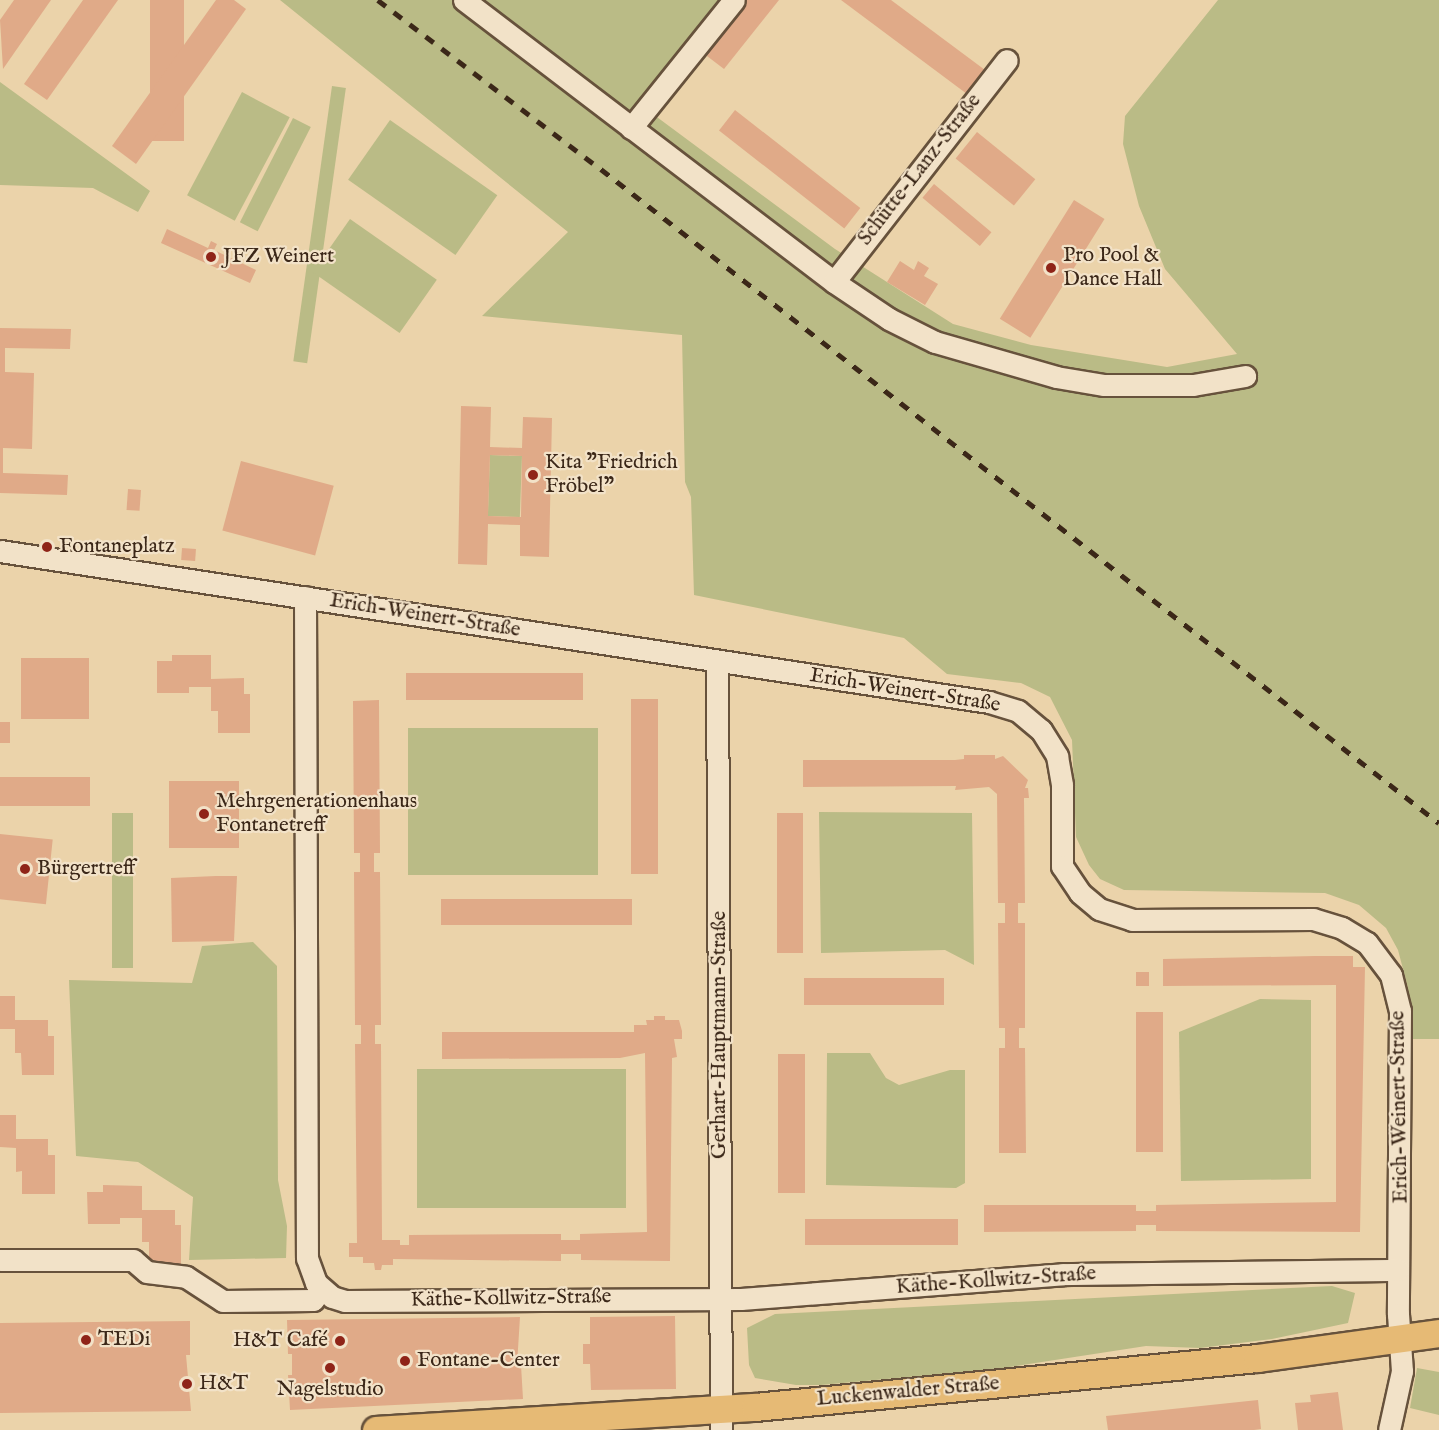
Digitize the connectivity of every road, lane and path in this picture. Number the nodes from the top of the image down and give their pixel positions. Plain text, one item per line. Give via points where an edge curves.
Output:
1 (464, 0) edge
2 (734, 0) edge
3 (1007, 60) dead end
4 (631, 128) junction
5 (834, 282) junction
6 (1245, 376) dead end
7 (0, 551) edge
8 (305, 597) junction
9 (717, 661) junction
10 (0, 1260) edge
11 (1398, 1270) junction
12 (321, 1290) junction
13 (719, 1298) junction
14 (1439, 1333) edge
15 (1400, 1338) junction
16 (721, 1420) edge
17 (376, 1430) edge
18 (1389, 1430) edge

1 - 4 street
2 - 4 street
3 - 5 street, Schütte-Lanz-Straße
4 - 5 street
5 - 6 street via 889,319 935,342 1056,377 1142,387 1193,385
7 - 8 street, Erich-Weinert-Straße
8 - 9 street, Erich-Weinert-Straße
8 - 12 street via 307,1258
9 - 11 street, Erich-Weinert-Straße via 989,702 1018,711 1041,730 1057,756 1062,785 1062,866 1080,893 1114,917 1313,919 1342,928 1367,943 1390,975 1400,1011
9 - 13 street, Gerhart-Hauptmann-Straße
10 - 12 street via 133,1260 147,1272 186,1277 223,1301 312,1300
11 - 13 street, Käthe-Kollwitz-Straße via 1063,1275
11 - 15 street, Erich-Weinert-Straße
12 - 13 street, Käthe-Kollwitz-Straße via 345,1301
13 - 16 street, Gerhart-Hauptmann-Straße
14 - 15 main road, Luckenwalder Straße
15 - 16 main road, Luckenwalder Straße
15 - 18 street, Erich-Weinert-Straße via 1401,1384
16 - 17 main road, Luckenwalder Straße

